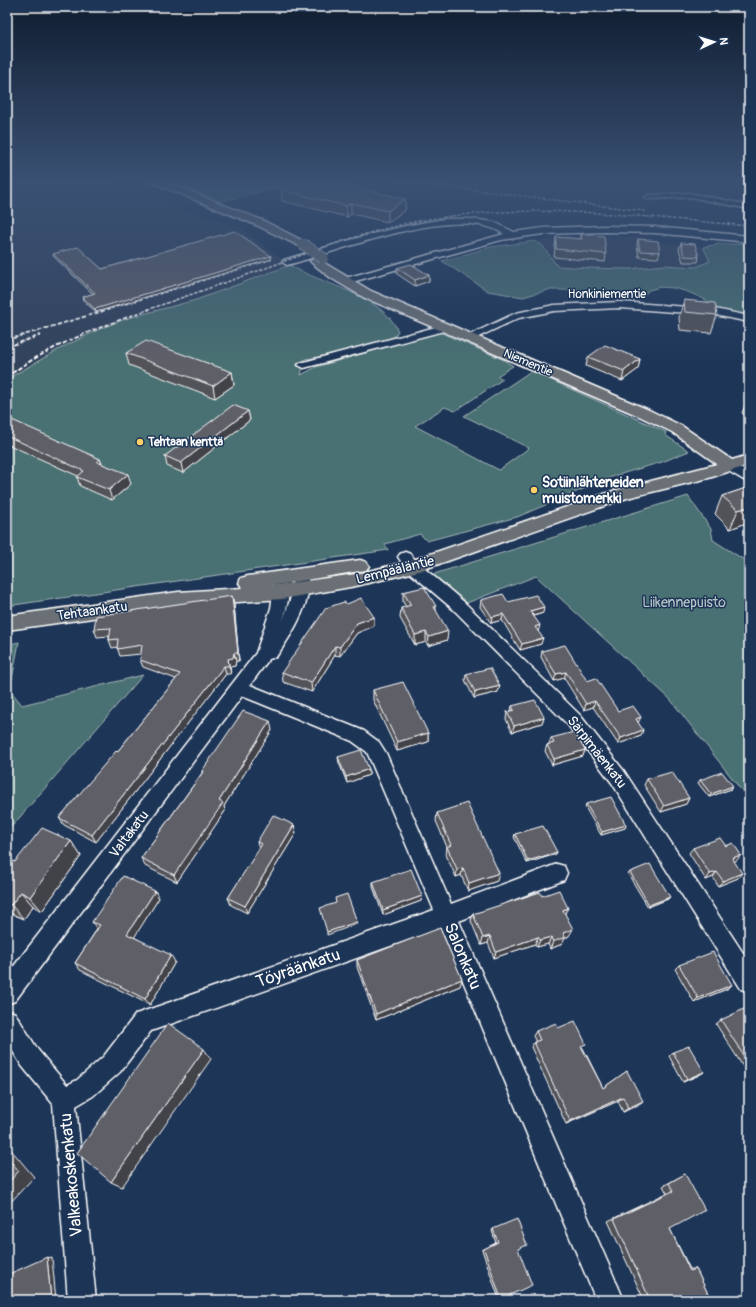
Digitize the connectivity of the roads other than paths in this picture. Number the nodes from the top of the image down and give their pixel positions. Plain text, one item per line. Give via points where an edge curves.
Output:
1 (292, 241) edge
2 (362, 241) edge
3 (490, 241) edge
4 (287, 262) dead end
5 (352, 282) junction
6 (749, 319) edge
7 (447, 328) junction
8 (470, 337) junction
9 (304, 365) dead end
10 (644, 413) junction
11 (749, 446) edge
12 (715, 455) junction
13 (741, 460) edge
14 (749, 478) edge
15 (622, 494) junction
16 (409, 562) junction
17 (291, 584) junction
18 (7, 623) edge
19 (245, 681) junction
20 (557, 873) dead end
21 (445, 916) junction
22 (749, 981) edge
23 (7, 993) edge
24 (7, 1021) edge
25 (64, 1100) junction
26 (82, 1300) edge
27 (610, 1300) edge

1 - 5 main road, Niementie
2 - 4 street
3 - 5 street
5 - 7 main road, Niementie via 368,294
6 - 8 street, Honkiniementie via 715,312 620,305 554,308 516,316
7 - 8 main road, Niementie
7 - 9 street
8 - 10 main road, Niementie
10 - 12 main road, Niementie via 677,430
10 - 13 main road, Niementie via 694,431
11 - 13 main road, Lempääläntie
12 - 13 main road, Niementie
12 - 15 main road, Lempääläntie via 676,468
13 - 14 street
13 - 15 main road, Lempääläntie
15 - 16 main road, Lempääläntie via 467,549
16 - 17 main road, Lempääläntie
16 - 22 street, Särpimäenkatu via 459,606 574,720 618,776
17 - 18 main road, Tehtaankatu
17 - 19 street, Valtakatu via 300,600 291,624 269,655
19 - 21 street, Salonkatu via 358,736 373,747
19 - 23 street, Valtakatu
20 - 21 street, Töyräänkatu
21 - 25 street, Töyräänkatu via 144,1022 112,1064 84,1088
21 - 27 street, Salonkatu
24 - 25 street, Valkeakoskenkatu via 30,1058
25 - 26 street, Valkeakoskenkatu

